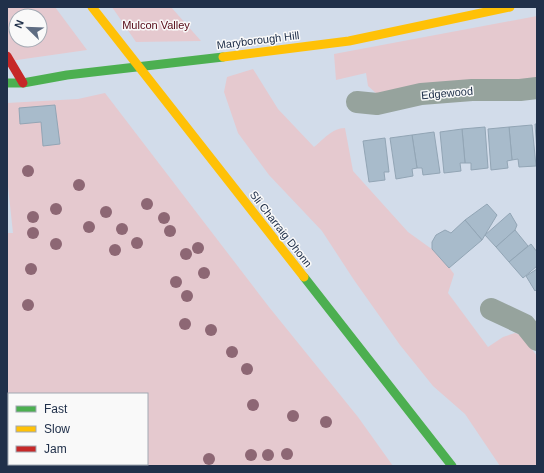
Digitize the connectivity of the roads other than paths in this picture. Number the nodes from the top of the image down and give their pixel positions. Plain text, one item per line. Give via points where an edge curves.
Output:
1 (92, 7) edge
2 (510, 7) edge
3 (7, 56) edge
4 (7, 83) edge
5 (23, 83) junction
6 (537, 88) edge
7 (357, 102) dead end
8 (491, 309) dead end
9 (537, 340) edge
10 (452, 466) edge

1 - 10 main road, Sli Charraig Dhonn
2 - 5 main road, Maryborough Hill via 349,41 67,75
3 - 5 main road
4 - 5 main road, Maryborough Hill
6 - 7 street, Edgewood via 421,94 377,104
8 - 9 street via 525,325

